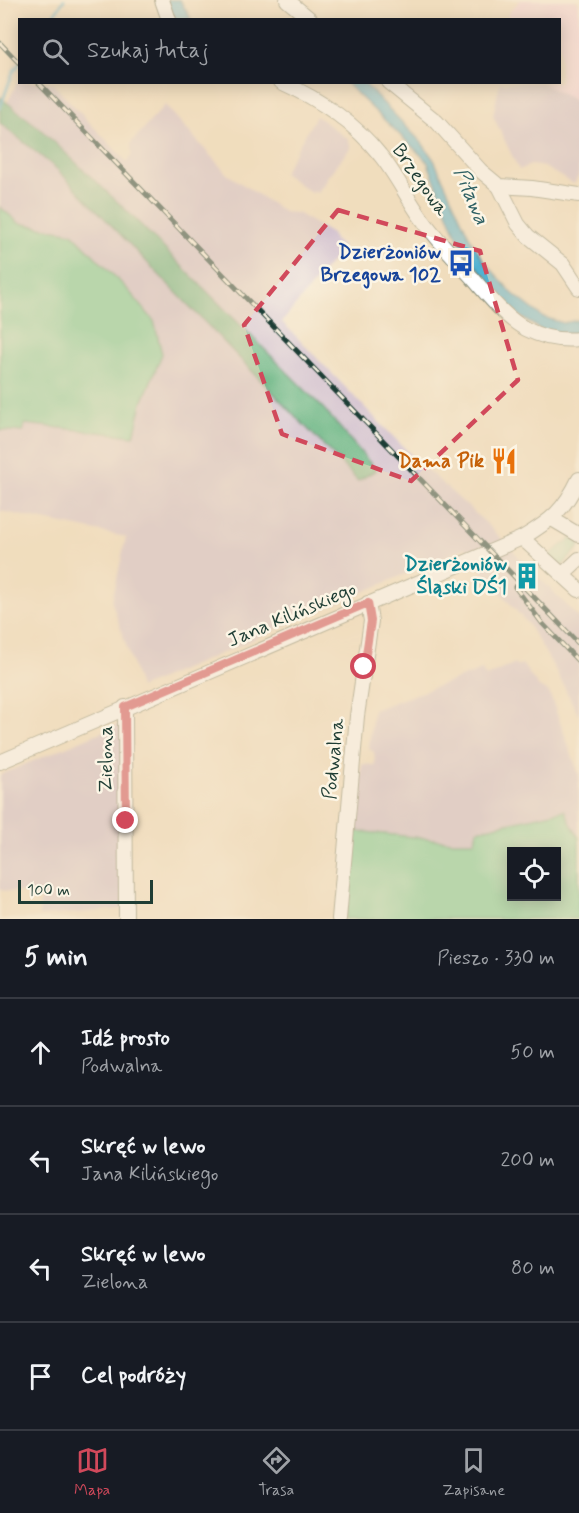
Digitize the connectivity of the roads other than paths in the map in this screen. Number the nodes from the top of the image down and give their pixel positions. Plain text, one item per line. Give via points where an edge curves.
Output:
1 (162, 0) edge
2 (287, 0) edge
3 (169, 18) edge
4 (308, 18) edge
5 (285, 84) edge
6 (390, 84) edge
7 (499, 186) junction
8 (578, 192) edge
9 (579, 288) edge
10 (579, 339) edge
11 (579, 479) edge
12 (552, 519) junction
13 (579, 535) edge
14 (522, 538) junction
15 (579, 559) edge
16 (563, 574) junction
17 (579, 590) edge
18 (368, 603) junction
19 (125, 707) junction
20 (0, 762) edge
21 (126, 919) edge
22 (339, 919) edge

1 - 3 street
2 - 4 street
5 - 10 street, Brzegowa via 316,99 373,147 429,228 508,316 544,338
6 - 7 street via 437,122
7 - 8 street
7 - 9 street via 518,224 564,264
11 - 12 street, Jana Kilińskiego
12 - 13 street
12 - 14 street, Jana Kilińskiego
14 - 16 street
14 - 18 street, Jana Kilińskiego
15 - 16 street
16 - 17 street
18 - 19 street, Jana Kilińskiego
18 - 22 street, Podwalna via 371,621 357,716
19 - 20 street, Jana Kilińskiego
19 - 21 street, Zielona

